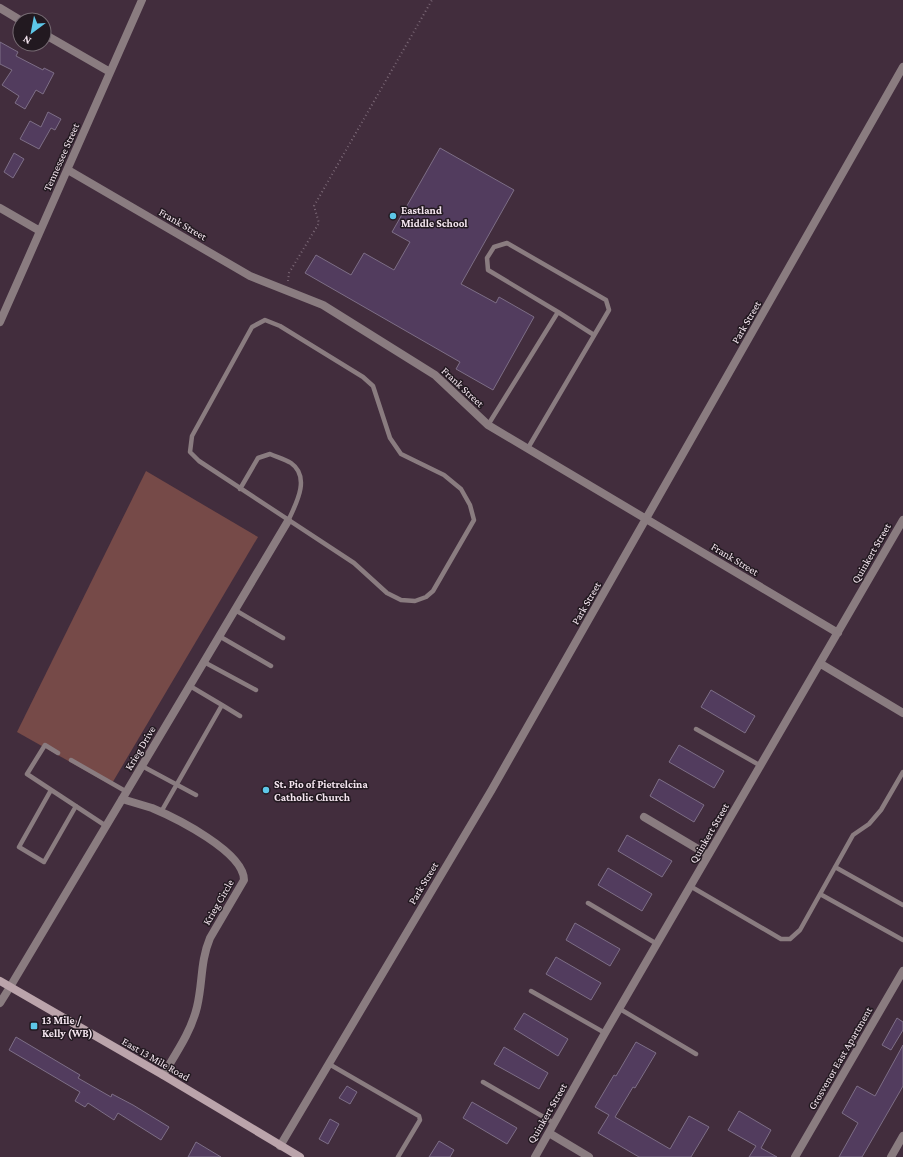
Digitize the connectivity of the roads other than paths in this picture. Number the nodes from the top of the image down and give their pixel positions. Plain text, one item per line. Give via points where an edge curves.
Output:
1 (142, 0) edge
2 (0, 8) edge
3 (12, 15) edge
4 (52, 39) edge
5 (903, 67) edge
6 (110, 72) junction
7 (68, 170) junction
8 (0, 208) edge
9 (40, 231) junction
10 (558, 312) junction
11 (0, 322) edge
12 (594, 334) junction
13 (488, 425) junction
14 (528, 448) junction
15 (240, 489) junction
16 (646, 519) junction
17 (903, 520) edge
18 (288, 521) junction
19 (235, 610) junction
20 (838, 633) junction
21 (219, 636) junction
22 (283, 638) dead end
23 (204, 662) junction
24 (821, 664) junction
25 (271, 666) dead end
26 (190, 686) junction
27 (256, 690) dead end
28 (222, 705) junction
29 (903, 713) edge
30 (240, 716) dead end
31 (696, 729) dead end
32 (58, 753) dead end
33 (71, 760) dead end
34 (142, 766) junction
35 (761, 766) junction
36 (903, 772) edge
37 (176, 785) junction
38 (51, 790) junction
39 (127, 792) junction
40 (196, 795) dead end
41 (122, 799) junction
42 (76, 806) junction
43 (161, 812) junction
44 (644, 817) dead end
45 (106, 826) junction
46 (708, 855) junction
47 (836, 867) junction
48 (690, 886) junction
49 (820, 894) junction
50 (588, 903) dead end
51 (903, 905) edge
52 (903, 940) edge
53 (657, 944) junction
54 (903, 971) edge
55 (0, 982) edge
56 (10, 987) junction
57 (531, 991) dead end
58 (0, 1003) edge
59 (620, 1009) junction
60 (605, 1033) junction
61 (696, 1054) dead end
62 (329, 1064) junction
63 (163, 1075) junction
64 (482, 1082) dead end
65 (554, 1123) junction
66 (548, 1133) junction
67 (903, 1136) edge
68 (280, 1146) junction
69 (300, 1157) edge
70 (398, 1157) edge
71 (535, 1157) edge
72 (589, 1157) edge
73 (795, 1157) edge
74 (891, 1157) edge

1 - 6 street, Tennessee Street
2 - 3 street
4 - 6 street
5 - 16 street, Park Street
6 - 7 street, Tennessee Street
7 - 9 street, Tennessee Street
7 - 13 street, Frank Street via 250,276 323,305 434,375
8 - 9 street
9 - 11 street, Tennessee Street
10 - 12 lane
10 - 12 lane via 488,270 487,258 494,246 507,243 606,300 609,310
10 - 13 lane
12 - 14 lane
13 - 14 street, Frank Street
14 - 16 street, Frank Street
15 - 18 lane
15 - 18 lane via 258,458 270,454 291,462 300,471 301,485 297,503
15 - 18 lane via 198,461 190,452 192,436 252,327 265,320 280,326 338,361 373,386 390,438 401,454 444,475 461,489 470,505 474,520 433,591 415,601 401,600 387,593 354,563
16 - 20 street, Frank Street
16 - 62 street, Park Street via 491,791
17 - 20 street, Quinkert Street
18 - 19 street, Krieg Drive
19 - 21 street, Krieg Drive
19 - 22 lane
20 - 24 street, Quinkert Street
21 - 23 street, Krieg Drive
21 - 25 lane
23 - 26 street, Krieg Drive
23 - 27 lane
24 - 29 street
24 - 35 street, Quinkert Street
26 - 28 lane
26 - 34 street, Krieg Drive
28 - 30 lane
28 - 37 lane
31 - 35 lane
32 - 38 lane via 45,745 27,774
33 - 39 lane
34 - 37 lane
34 - 39 street, Krieg Drive
35 - 46 street, Quinkert Street
36 - 47 lane via 881,810 869,824 853,835
37 - 40 lane
37 - 43 lane
38 - 42 lane
38 - 42 lane via 19,847 44,862
39 - 41 street, Krieg Drive
41 - 43 street, Krieg Circle
41 - 45 street, Krieg Drive
42 - 45 lane
43 - 63 street, Krieg Circle via 210,839 234,860 244,874 244,880 206,947 192,1026
44 - 46 street
45 - 56 street, Krieg Drive
46 - 48 street, Quinkert Street
47 - 49 lane
47 - 51 lane
48 - 49 lane via 780,939 790,939 800,930
48 - 53 street, Quinkert Street
49 - 52 lane
50 - 53 lane
53 - 59 street, Quinkert Street
54 - 73 street, Grosvenor East Apartment
55 - 56 main road, East 13 Mile Road
56 - 58 street, Krieg Drive
56 - 63 main road, East 13 Mile Road
57 - 60 lane
59 - 60 street, Quinkert Street
59 - 61 lane
60 - 65 street, Quinkert Street
62 - 68 street, Park Street
62 - 70 lane via 418,1116 420,1120
63 - 68 main road, East 13 Mile Road
64 - 65 lane
65 - 66 street, Quinkert Street
66 - 71 street, Quinkert Street
66 - 72 street
67 - 74 street
68 - 69 main road, East 13 Mile Road

